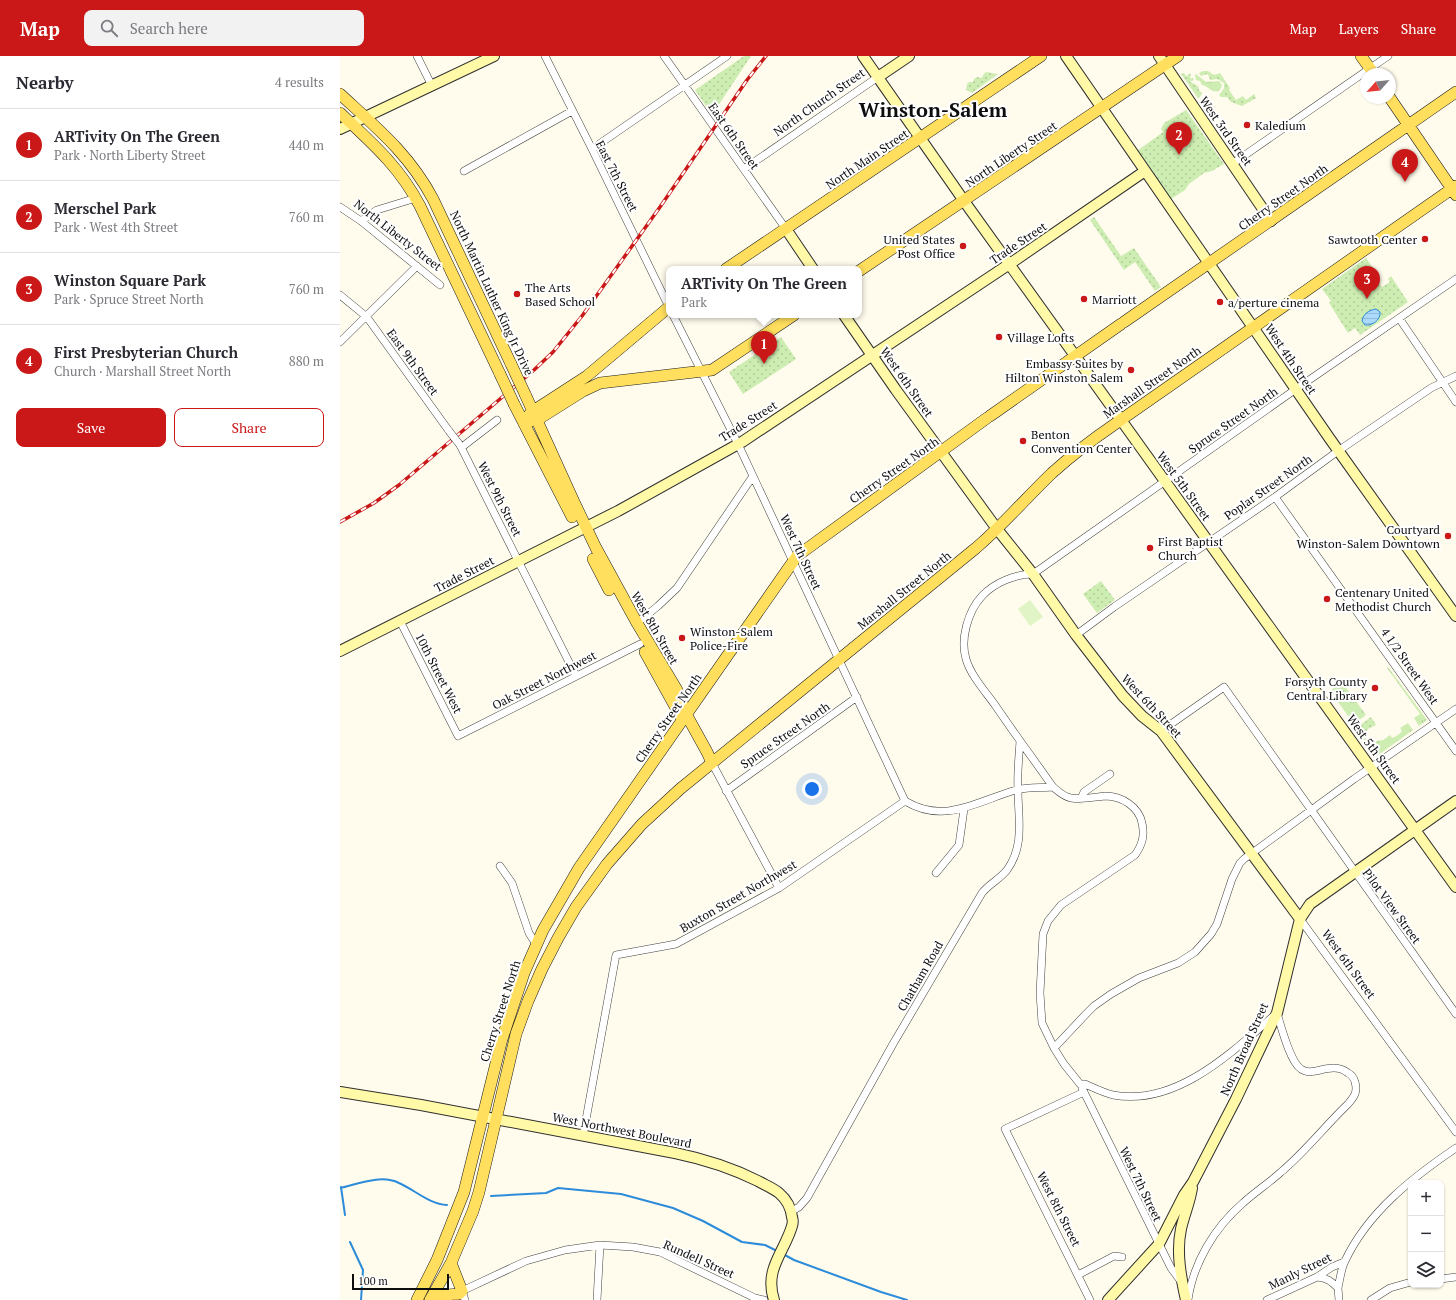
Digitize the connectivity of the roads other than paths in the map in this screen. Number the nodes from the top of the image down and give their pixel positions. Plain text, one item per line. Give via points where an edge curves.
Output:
1 (417, 56) edge
2 (494, 56) edge
3 (545, 56) edge
4 (664, 56) edge
5 (727, 56) edge
6 (863, 56) edge
7 (909, 56) edge
8 (1041, 56) edge
9 (1066, 56) edge
10 (1178, 56) edge
11 (1361, 56) edge
12 (1388, 56) edge
13 (1162, 60) edge
14 (1370, 68) edge
15 (1375, 68) edge
16 (878, 77) junction
17 (1360, 79) edge
18 (684, 85) junction
19 (432, 86) junction
20 (1456, 92) edge
21 (340, 94) edge
22 (1394, 104) edge
23 (1102, 108) junction
24 (572, 111) junction
25 (340, 114) edge
26 (365, 117) junction
27 (351, 124) junction
28 (1408, 125) junction
29 (340, 129) edge
30 (921, 138) junction
31 (592, 149) junction
32 (1232, 164) junction
33 (744, 169) junction
34 (464, 171) dead end
35 (1145, 171) junction
36 (1455, 190) edge
37 (416, 198) junction
38 (964, 201) junction
39 (340, 207) edge
40 (361, 221) junction
41 (1271, 221) junction
42 (786, 229) junction
43 (1009, 264) junction
44 (1209, 264) junction
45 (417, 266) junction
46 (730, 266) edge
47 (811, 266) edge
48 (862, 269) edge
49 (1456, 279) edge
50 (440, 285) dead end
51 (340, 296) edge
52 (666, 301) edge
53 (666, 310) edge
54 (366, 316) junction
55 (674, 318) edge
56 (790, 318) edge
57 (846, 318) edge
58 (1399, 318) junction
59 (1253, 327) junction
60 (340, 342) edge
61 (872, 356) junction
62 (1075, 356) junction
63 (602, 364) junction
64 (700, 372) junction
65 (1456, 376) edge
66 (612, 381) junction
67 (1442, 382) junction
68 (1296, 389) junction
69 (1456, 402) edge
70 (535, 416) junction
71 (497, 420) dead end
72 (1121, 420) junction
73 (523, 423) junction
74 (738, 444) junction
75 (461, 446) junction
76 (1338, 451) junction
77 (942, 452) junction
78 (753, 476) junction
79 (1165, 482) junction
80 (1275, 497) junction
81 (582, 528) junction
82 (997, 529) junction
83 (1210, 542) junction
84 (519, 560) junction
85 (793, 561) junction
86 (1033, 574) junction
87 (1456, 616) edge
88 (400, 621) junction
89 (637, 623) junction
90 (1076, 635) junction
91 (640, 644) junction
92 (340, 651) edge
93 (839, 660) junction
94 (576, 676) junction
95 (703, 689) junction
96 (678, 690) junction
97 (857, 697) junction
98 (1456, 709) edge
99 (684, 717) junction
100 (1436, 723) junction
101 (1161, 731) junction
102 (458, 736) joint
103 (1020, 741) junction
104 (1456, 751) edge
105 (712, 764) junction
106 (1371, 768) junction
107 (1110, 774) dead end
108 (1053, 787) junction
109 (1018, 790) junction
110 (726, 791) junction
111 (1081, 799) junction
112 (905, 801) junction
113 (1456, 801) edge
114 (964, 809) junction
115 (1311, 811) junction
116 (1415, 830) junction
117 (1251, 854) junction
118 (500, 866) dead end
119 (1355, 872) junction
120 (936, 873) dead end
121 (1456, 887) edge
122 (779, 888) junction
123 (1300, 918) junction
124 (536, 944) junction
125 (1277, 1013) junction
126 (1456, 1014) edge
127 (1054, 1048) junction
128 (1080, 1084) junction
129 (340, 1092) edge
130 (1084, 1092) junction
131 (483, 1116) junction
132 (496, 1119) junction
133 (1456, 1132) edge
134 (583, 1136) junction
135 (1456, 1148) edge
136 (1193, 1182) junction
137 (792, 1211) junction
138 (1159, 1244) junction
139 (600, 1245) junction
140 (1122, 1257) dead end
141 (1344, 1262) junction
142 (452, 1263) junction
143 (1078, 1275) junction
144 (1317, 1277) junction
145 (1456, 1277) edge
146 (1444, 1279) edge
147 (1408, 1283) edge
148 (1182, 1284) junction
149 (1338, 1288) junction
150 (464, 1296) edge
151 (1188, 1299) edge
152 (417, 1300) edge
153 (430, 1300) edge
154 (436, 1300) edge
155 (597, 1300) edge
156 (764, 1300) edge
157 (774, 1300) edge
158 (1090, 1300) edge
159 (1108, 1300) edge
160 (1267, 1300) edge
161 (1339, 1300) edge
162 (1371, 1300) edge

1 - 19 street
2 - 19 main road
3 - 24 street, East 7th Street
4 - 18 street, East 6th Street
5 - 18 street
6 - 16 main road, West 5th Street
7 - 16 main road, North Church Street
8 - 30 main road, North Main Street
9 - 23 main road, West 4th Street
10 - 13 main road, North Liberty Street
11 - 14 main road
12 - 15 street
13 - 23 main road, North Liberty Street
13 - 32 main road, West 3rd Street
16 - 30 main road, West 5th Street
16 - 33 street, North Church Street
17 - 32 street
18 - 31 street
18 - 33 street, East 6th Street
19 - 26 main road
20 - 28 main road, Cherry Street North
21 - 26 main road, North Martin Luther King Jr Drive
22 - 28 main road
23 - 35 main road, West 4th Street
23 - 38 main road, North Liberty Street
24 - 31 street, East 7th Street
24 - 34 street
25 - 27 main road
26 - 27 main road
26 - 70 main road, North Martin Luther King Jr Drive, bridge via 403,154 427,188
27 - 29 main road
27 - 37 main road via 389,160 406,180
28 - 36 main road
28 - 41 main road, Cherry Street North
30 - 38 main road, West 5th Street
30 - 42 main road, North Main Street
31 - 52 street, East 7th Street
32 - 41 main road, West 3rd Street
33 - 42 street, East 6th Street
35 - 43 main road, Trade Street
35 - 44 main road, West 4th Street
36 - 59 main road, Marshall Street North
37 - 40 street via 377,210
37 - 73 main road, bridge
38 - 43 main road, West 5th Street
38 - 48 main road, North Liberty Street
39 - 40 street, North Liberty Street
40 - 45 street, North Liberty Street
41 - 44 main road, Cherry Street North
42 - 46 main road, North Main Street
42 - 47 main road
43 - 61 main road, Trade Street
43 - 62 main road, West 5th Street
44 - 59 main road, West 4th Street
44 - 62 main road, Cherry Street North
45 - 50 street, North Liberty Street
45 - 54 street
49 - 58 street, Spruce Street North
51 - 54 street, East 9th Street
53 - 63 main road
54 - 60 street
54 - 75 street, East 9th Street, bridge
55 - 64 street, West 7th Street
56 - 64 main road via 715,368
57 - 61 main road, West 6th Street
58 - 67 street
58 - 68 street, Spruce Street North
59 - 68 main road, West 4th Street
59 - 72 main road, Marshall Street North
61 - 74 main road, Trade Street
61 - 77 main road, West 6th Street
62 - 72 main road, West 5th Street
62 - 77 main road, Cherry Street North
63 - 66 main road via 603,374
63 - 70 main road
64 - 66 main road
64 - 74 street, West 7th Street
65 - 67 street, Poplar Street North
66 - 70 main road via 589,388
67 - 69 street
67 - 76 street, Poplar Street North
68 - 76 main road, West 4th Street
68 - 79 street, Spruce Street North
70 - 73 main road
70 - 81 main road, North Martin Luther King Jr Drive
71 - 75 street
72 - 79 main road, West 5th Street
72 - 82 main road, Marshall Street North via 1067,460
73 - 81 main road
74 - 78 street, West 7th Street
74 - 81 main road, Trade Street via 630,505
75 - 84 street, West 9th Street
76 - 80 street, Poplar Street North
76 - 87 main road, West 4th Street
77 - 82 main road, West 6th Street
77 - 85 main road, Cherry Street North via 806,548
78 - 85 street, West 7th Street
78 - 89 street via 677,588
79 - 83 main road, West 5th Street
79 - 86 street, Spruce Street North
80 - 83 street, Poplar Street North
80 - 100 street, 4 1/2 Street West
81 - 84 main road, Trade Street
81 - 89 main road, West 8th Street
81 - 91 main road, West 8th Street via 604,580
82 - 86 main road, West 6th Street
82 - 93 main road, Marshall Street North
83 - 90 street, Poplar Street North
83 - 106 main road, West 5th Street
84 - 88 main road, Trade Street
84 - 94 street, West 9th Street
85 - 93 street, West 7th Street
85 - 95 main road, Cherry Street North
86 - 90 main road, West 6th Street
86 - 103 street, Spruce Street North via 992,587 979,599 969,619 964,641 969,667
88 - 92 main road, Trade Street
88 - 102 street, 10th Street West
89 - 96 main road, West 8th Street
90 - 101 main road, West 6th Street via 1123,696
91 - 94 street, Oak Street Northwest
91 - 99 main road, West 8th Street
93 - 97 street, West 7th Street
93 - 105 main road, Marshall Street North
94 - 102 street, Oak Street Northwest
95 - 96 main road via 692,693
95 - 99 main road, Cherry Street North
96 - 99 main road, West 8th Street
97 - 110 street, Spruce Street North
97 - 112 street, West 7th Street
98 - 100 street
99 - 105 main road, West 8th Street
99 - 124 main road, Cherry Street North via 579,868
100 - 104 street, 4 1/2 Street West
100 - 106 street
101 - 115 street, Pilot View Street via 1224,687
101 - 117 main road, West 6th Street
103 - 108 street, Spruce Street North
103 - 109 street, Chatham Road
105 - 110 street, West 8th Street
105 - 132 main road, Marshall Street North via 667,800 630,837 596,878 567,922 542,969 516,1034
106 - 115 street
106 - 116 main road, West 5th Street
107 - 111 street via 1084,792
108 - 109 street
108 - 111 street via 1065,796
109 - 114 street
109 - 137 street, Chatham Road via 1020,836 1011,864 982,893 889,1050 807,1198
110 - 122 street, West 8th Street
111 - 127 street, West 7th Street via 1107,796 1123,800 1140,816 1143,836 1134,855 1061,905 1045,926 1041,946 1041,1014 1042,1023
112 - 114 street via 916,808 930,811
112 - 122 street, Buxton Street Northwest
113 - 116 main road, North Broad Street
114 - 120 street via 959,845
115 - 117 street
115 - 119 street, Pilot View Street
116 - 119 main road, North Broad Street
116 - 121 main road, West 5th Street
117 - 123 main road, West 6th Street
117 - 127 street via 1240,863 1232,879 1217,924 1195,952 1178,963 1139,978 1111,994 1094,1006
118 - 124 street via 512,883 529,933
119 - 123 main road, North Broad Street via 1310,904
119 - 126 street, Pilot View Street
122 - 134 street, Buxton Street Northwest via 676,944 616,955
123 - 125 main road, North Broad Street
123 - 133 street, West 6th Street
124 - 131 main road, Cherry Street North via 509,1016
125 - 128 street via 1220,1062 1182,1084 1148,1094 1124,1096
125 - 136 main road, North Broad Street
125 - 151 street via 1298,1067 1306,1071 1330,1067 1341,1069 1352,1075 1355,1080 1355,1095 1282,1172 1242,1203 1218,1229 1193,1279
127 - 128 street, West 7th Street
128 - 130 street, West 7th Street
129 - 131 main road, West Northwest Boulevard
130 - 138 street, West 7th Street
130 - 143 street, West 8th Street via 1005,1129
131 - 132 main road, West Northwest Boulevard
131 - 152 main road, Cherry Street North via 458,1209
132 - 134 main road, West Northwest Boulevard
132 - 142 main road, Marshall Street North via 479,1192
134 - 137 main road, West Northwest Boulevard via 697,1158 732,1169 780,1193
135 - 141 street via 1423,1170 1390,1199 1363,1231
136 - 138 main road, North Broad Street via 1184,1194
136 - 148 main road via 1179,1246
137 - 157 main road via 793,1224 772,1277
138 - 148 street, West 7th Street
138 - 159 main road, North Broad Street
139 - 150 street, Rundell Street via 565,1250 526,1261
139 - 155 street
139 - 156 street, Rundell Street via 660,1252
140 - 143 street via 1114,1256
141 - 144 street, Manly Street
141 - 149 street
142 - 150 main road
142 - 153 main road, Marshall Street North
143 - 158 street, West 8th Street
144 - 149 street via 1332,1281
144 - 160 street, Manly Street
145 - 146 street
147 - 162 street via 1390,1288
148 - 151 main road
149 - 161 street
150 - 154 main road via 446,1294

